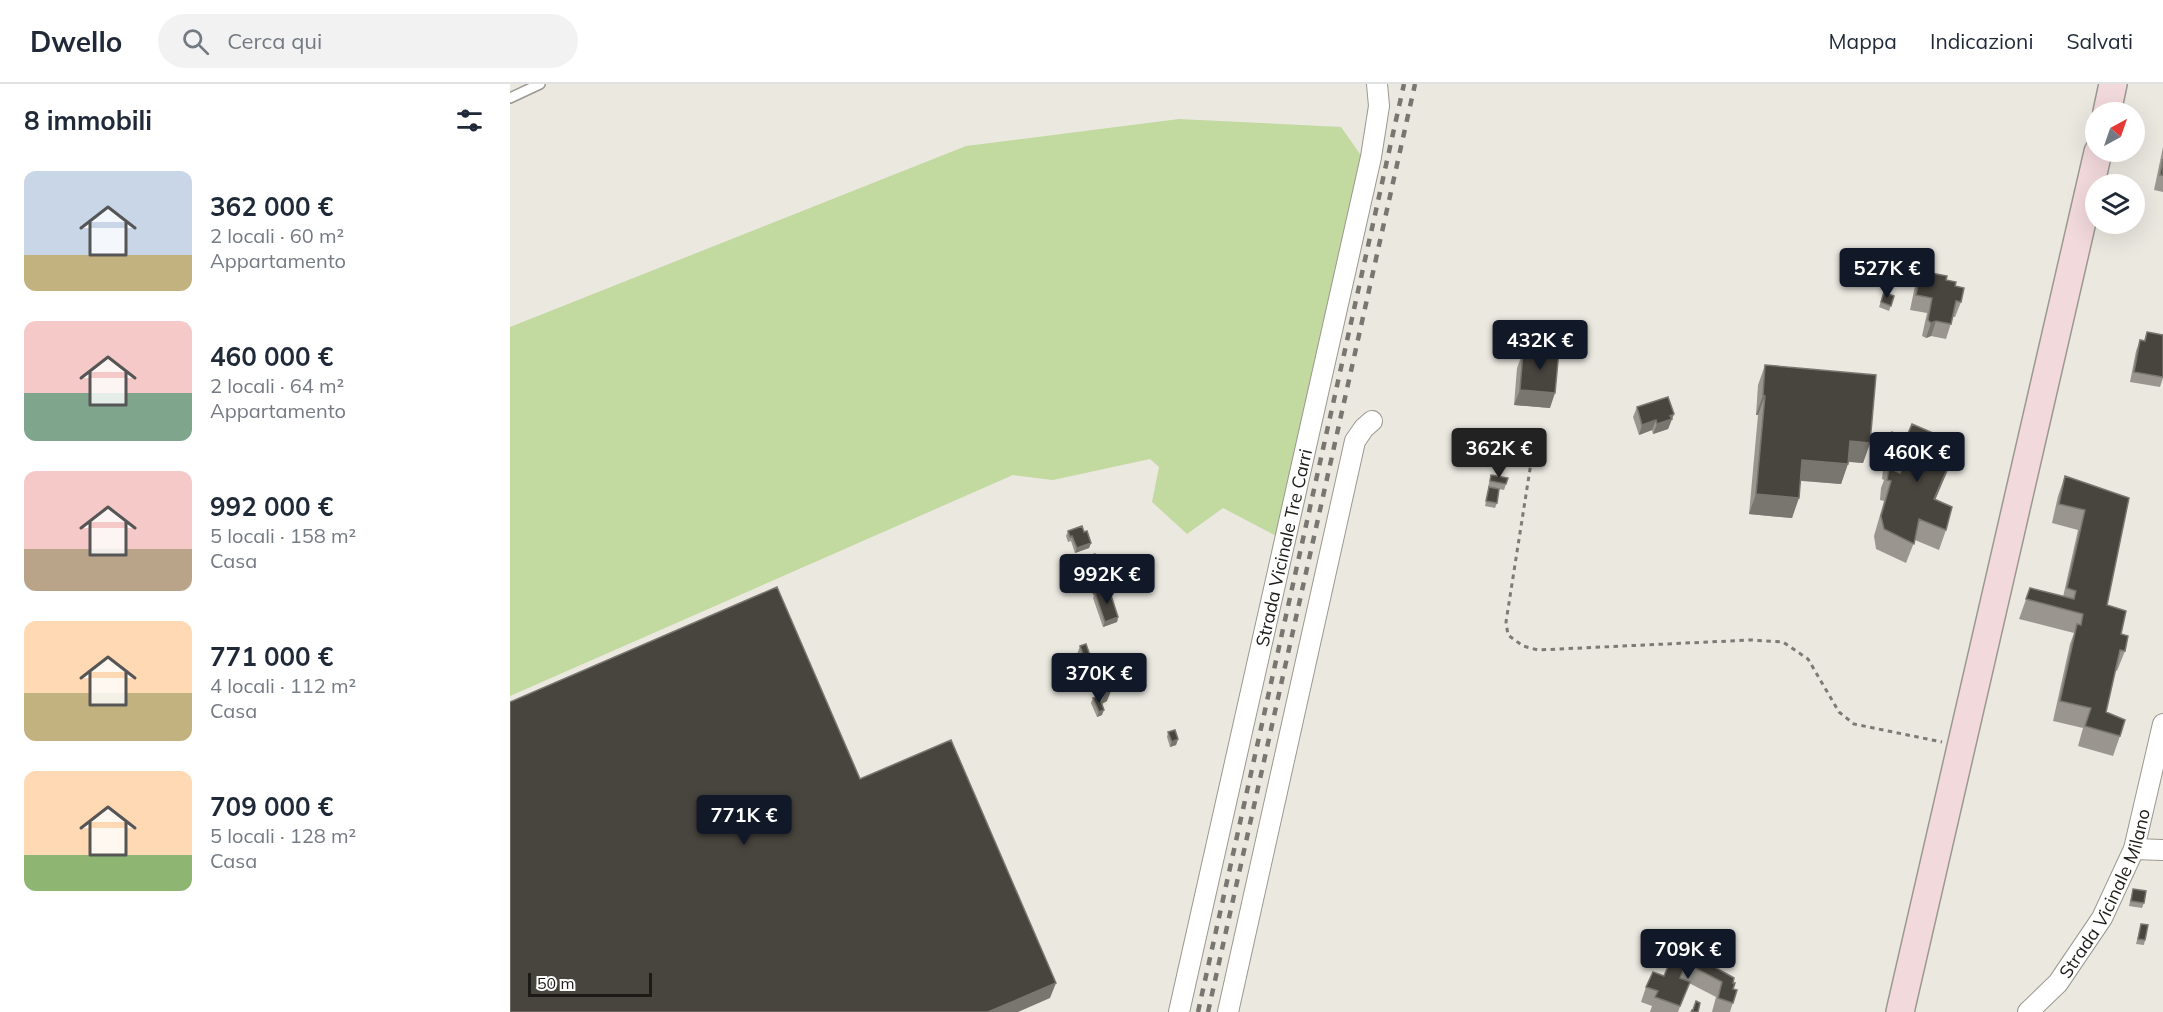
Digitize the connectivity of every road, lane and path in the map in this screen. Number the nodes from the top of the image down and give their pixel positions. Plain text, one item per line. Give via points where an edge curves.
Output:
1 (540, 84) edge
2 (1377, 84) edge
3 (2113, 84) edge
4 (510, 98) edge
5 (2109, 102) edge
6 (2096, 162) edge
7 (1372, 420) dead end
8 (1533, 450) dead end
9 (2163, 724) edge
10 (1961, 746) junction
11 (2134, 849) junction
12 (2163, 850) edge
13 (1179, 1012) edge
14 (1228, 1012) edge
15 (1899, 1012) edge
16 (2028, 1012) edge

1 - 4 lane
2 - 13 street, Strada Vicinale Tre Carri via 1379,106 1371,157
3 - 5 main road
6 - 10 main road
7 - 14 street via 1355,441
8 - 10 path via 1506,622 1508,635 1523,646 1538,650 1751,640 1783,642 1808,659 1839,712 1854,724
9 - 11 street, Strada Vicinale Milano
10 - 15 main road
11 - 12 street
11 - 16 street, Strada Vicinale Milano via 2102,918 2058,983

